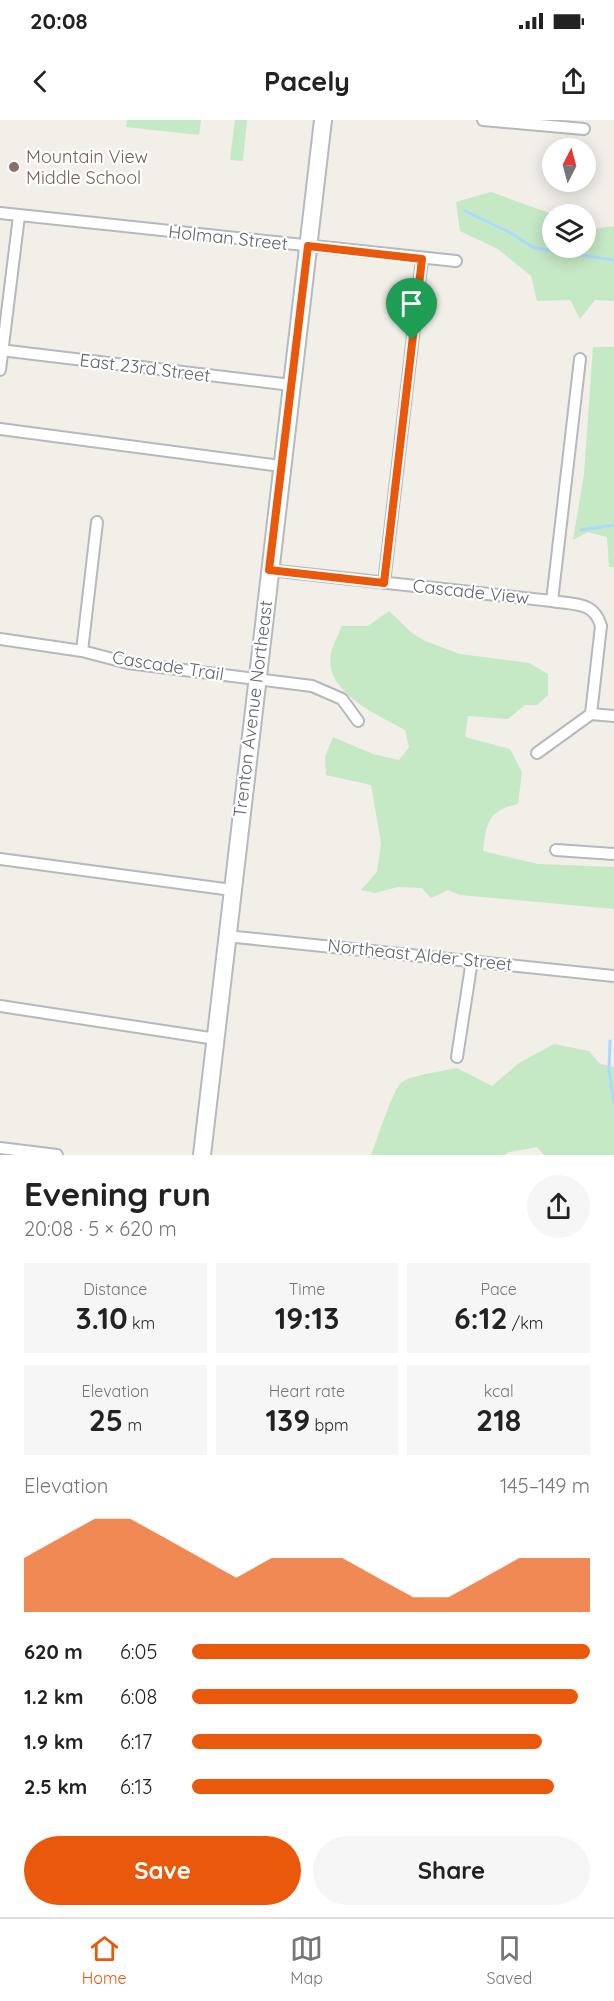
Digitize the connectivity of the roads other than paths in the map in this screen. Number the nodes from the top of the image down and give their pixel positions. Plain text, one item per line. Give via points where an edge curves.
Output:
1 (323, 120) edge
2 (483, 120) edge
3 (584, 129) dead end
4 (0, 213) edge
5 (19, 216) junction
6 (308, 246) junction
7 (422, 259) junction
8 (456, 261) dead end
9 (6, 286) edge
10 (2, 350) edge
11 (580, 359) dead end
12 (0, 370) edge
13 (291, 385) junction
14 (0, 429) edge
15 (281, 466) junction
16 (97, 522) dead end
17 (269, 570) junction
18 (384, 583) junction
19 (552, 601) junction
20 (0, 639) edge
21 (82, 651) junction
22 (258, 679) junction
23 (591, 714) junction
24 (614, 716) edge
25 (358, 721) dead end
26 (537, 753) dead end
27 (556, 850) dead end
28 (614, 854) edge
29 (0, 859) edge
30 (232, 890) junction
31 (226, 936) junction
32 (472, 960) junction
33 (614, 976) edge
34 (0, 1006) edge
35 (216, 1039) junction
36 (457, 1056) dead end
37 (0, 1148) edge
38 (50, 1155) edge
39 (202, 1155) edge

1 - 6 main road, Trenton Avenue Northeast
2 - 3 street
4 - 5 street, Holman Street
5 - 6 street, Holman Street
5 - 9 street
6 - 7 street, Holman Street
6 - 13 main road, Trenton Avenue Northeast
7 - 8 street, Holman Street
7 - 18 street
9 - 10 street
10 - 12 street
10 - 13 street, East 23rd Street
11 - 19 street
13 - 15 main road, Trenton Avenue Northeast
14 - 15 street
15 - 17 main road, Trenton Avenue Northeast
16 - 21 street
17 - 18 street, Cascade View
17 - 22 main road, Trenton Avenue Northeast
18 - 19 street, Cascade View
19 - 23 street, Cascade View via 591,608 598,615 601,626
20 - 21 street, Cascade Trail
21 - 22 street, Cascade Trail via 128,663
22 - 25 street, Cascade Trail via 327,691 342,699
22 - 30 main road, Trenton Avenue Northeast
23 - 24 street
23 - 26 street
27 - 28 street
29 - 30 street
30 - 31 main road, Trenton Avenue Northeast
31 - 32 street, Northeast Alder Street
31 - 35 main road, Trenton Avenue Northeast
32 - 33 street, Northeast Alder Street
32 - 36 street
34 - 35 street
35 - 39 main road, Trenton Avenue Northeast
37 - 38 street

